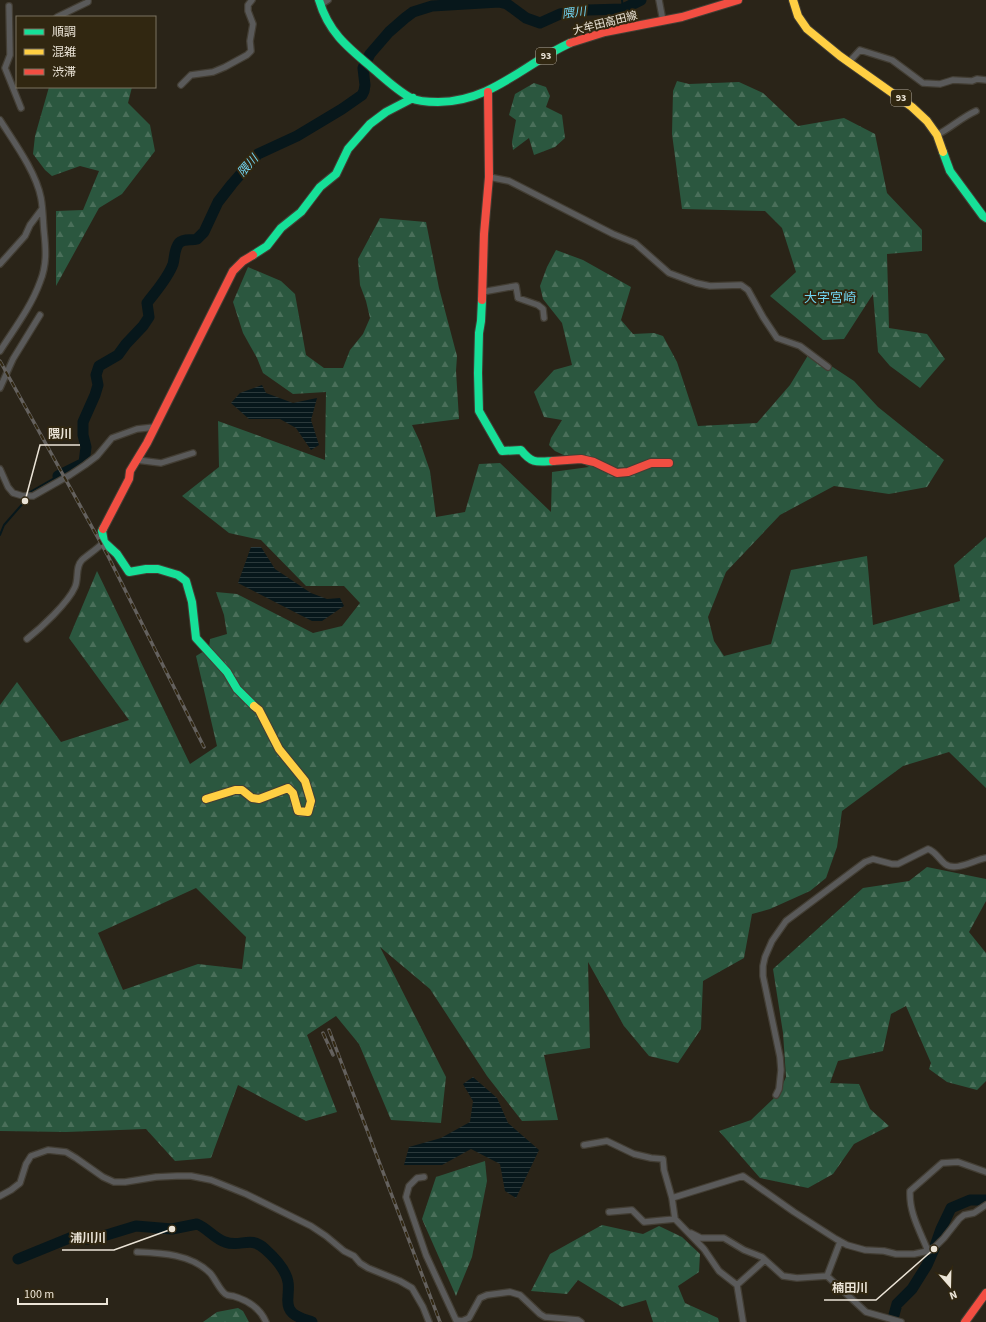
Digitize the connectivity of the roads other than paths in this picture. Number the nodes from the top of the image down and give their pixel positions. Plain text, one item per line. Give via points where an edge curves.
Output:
1 (88, 0) edge
2 (252, 0) edge
3 (328, 0) edge
4 (659, 0) edge
5 (738, 0) edge
6 (793, 0) edge
7 (319, 2) edge
8 (9, 6) dead end
9 (59, 16) edge
10 (662, 21) junction
11 (10, 33) junction
12 (16, 33) edge
13 (849, 62) junction
14 (986, 80) edge
15 (181, 85) dead end
16 (488, 92) junction
17 (413, 98) junction
18 (21, 108) dead end
19 (976, 111) dead end
20 (0, 120) edge
21 (937, 135) junction
22 (489, 177) junction
23 (42, 209) junction
24 (986, 218) edge
25 (0, 264) edge
26 (482, 292) junction
27 (40, 315) dead end
28 (544, 318) dead end
29 (0, 351) edge
30 (828, 367) dead end
31 (0, 388) edge
32 (155, 427) junction
33 (193, 453) dead end
34 (137, 460) junction
35 (669, 464) dead end
36 (0, 469) edge
37 (104, 542) junction
38 (26, 638) dead end
39 (206, 799) dead end
40 (986, 858) edge
41 (776, 1095) dead end
42 (584, 1145) dead end
43 (986, 1172) edge
44 (424, 1177) dead end
45 (0, 1196) edge
46 (672, 1198) junction
47 (986, 1205) edge
48 (609, 1212) dead end
49 (675, 1219) junction
50 (687, 1231) junction
51 (840, 1242) junction
52 (928, 1251) junction
53 (137, 1252) dead end
54 (765, 1260) junction
55 (827, 1276) junction
56 (737, 1285) junction
57 (985, 1298) edge
58 (899, 1321) edge
59 (266, 1322) edge
60 (429, 1322) edge
61 (581, 1322) edge
62 (743, 1322) edge
63 (965, 1322) edge

1 - 9 street
2 - 15 street via 248,5 253,24 251,51 213,72 191,76
3 - 7 street
4 - 10 street
5 - 10 street, 大牟田高田線 / 93
6 - 13 street, 93 via 798,16 807,29
7 - 17 street, 大牟田高田線 / 93 via 331,29 339,39 391,85
8 - 11 street
10 - 16 street, 大牟田高田線 / 93 via 589,36 570,43
11 - 12 street
11 - 18 street via 10,55 5,68
13 - 14 street via 860,50 892,60 923,83
13 - 21 street, 93 via 912,106
16 - 17 street, 大牟田高田線 / 93 via 467,100 445,103
16 - 22 street
17 - 32 street via 370,124 348,149 336,174 320,187 301,212 281,228 267,246 243,261 233,271
19 - 21 street via 967,114
20 - 23 street via 26,162 41,197
21 - 24 street, 93 via 950,171
22 - 26 street
22 - 30 street via 509,181 635,243 669,272 710,286 741,285 748,290 777,338 800,346
23 - 25 street via 25,236
23 - 29 street via 47,252 45,268 33,298
26 - 28 street via 516,286 518,298 538,305 543,309
26 - 35 street via 479,411 502,451 521,450 528,458 537,462 581,459 617,473 628,472 650,463
27 - 31 street via 13,359
32 - 34 street
32 - 36 street via 137,429 112,438 97,456 85,465 33,496 13,493 8,488
33 - 34 street via 161,463
34 - 37 street via 102,530
37 - 38 street via 82,561 76,586 63,604 39,630
37 - 39 street via 117,554 129,572 158,569 178,574 186,581 192,602 196,638 226,672 237,689 259,710 279,749 305,781 311,801 308,812 298,811 293,793 288,788 259,800 242,790
40 - 41 street via 952,867 928,849 898,864 873,859 865,862 786,921 772,941 763,966 780,1057 779,1089
42 - 46 street via 607,1140 634,1154 663,1159
43 - 52 street via 958,1162 942,1163 910,1191 909,1203 914,1221
44 - 61 street via 417,1178 409,1186 406,1197 426,1255 456,1320 469,1318 480,1298 510,1292 520,1295 540,1314
45 - 60 street via 20,1183 31,1156 48,1150 66,1152 102,1177 114,1182 177,1176 211,1180 311,1226 368,1268 412,1288
46 - 49 street
46 - 51 street via 743,1176
47 - 52 street via 974,1213 959,1218 940,1243
48 - 49 street via 632,1210 644,1222
49 - 50 street
50 - 54 street via 701,1238 724,1238
50 - 56 street via 719,1270
51 - 52 street via 857,1248 901,1254
51 - 55 street
53 - 59 street via 190,1260 215,1278 224,1293 256,1307
54 - 55 street via 783,1276
54 - 56 street
55 - 58 street via 866,1312
56 - 62 street
57 - 63 street

